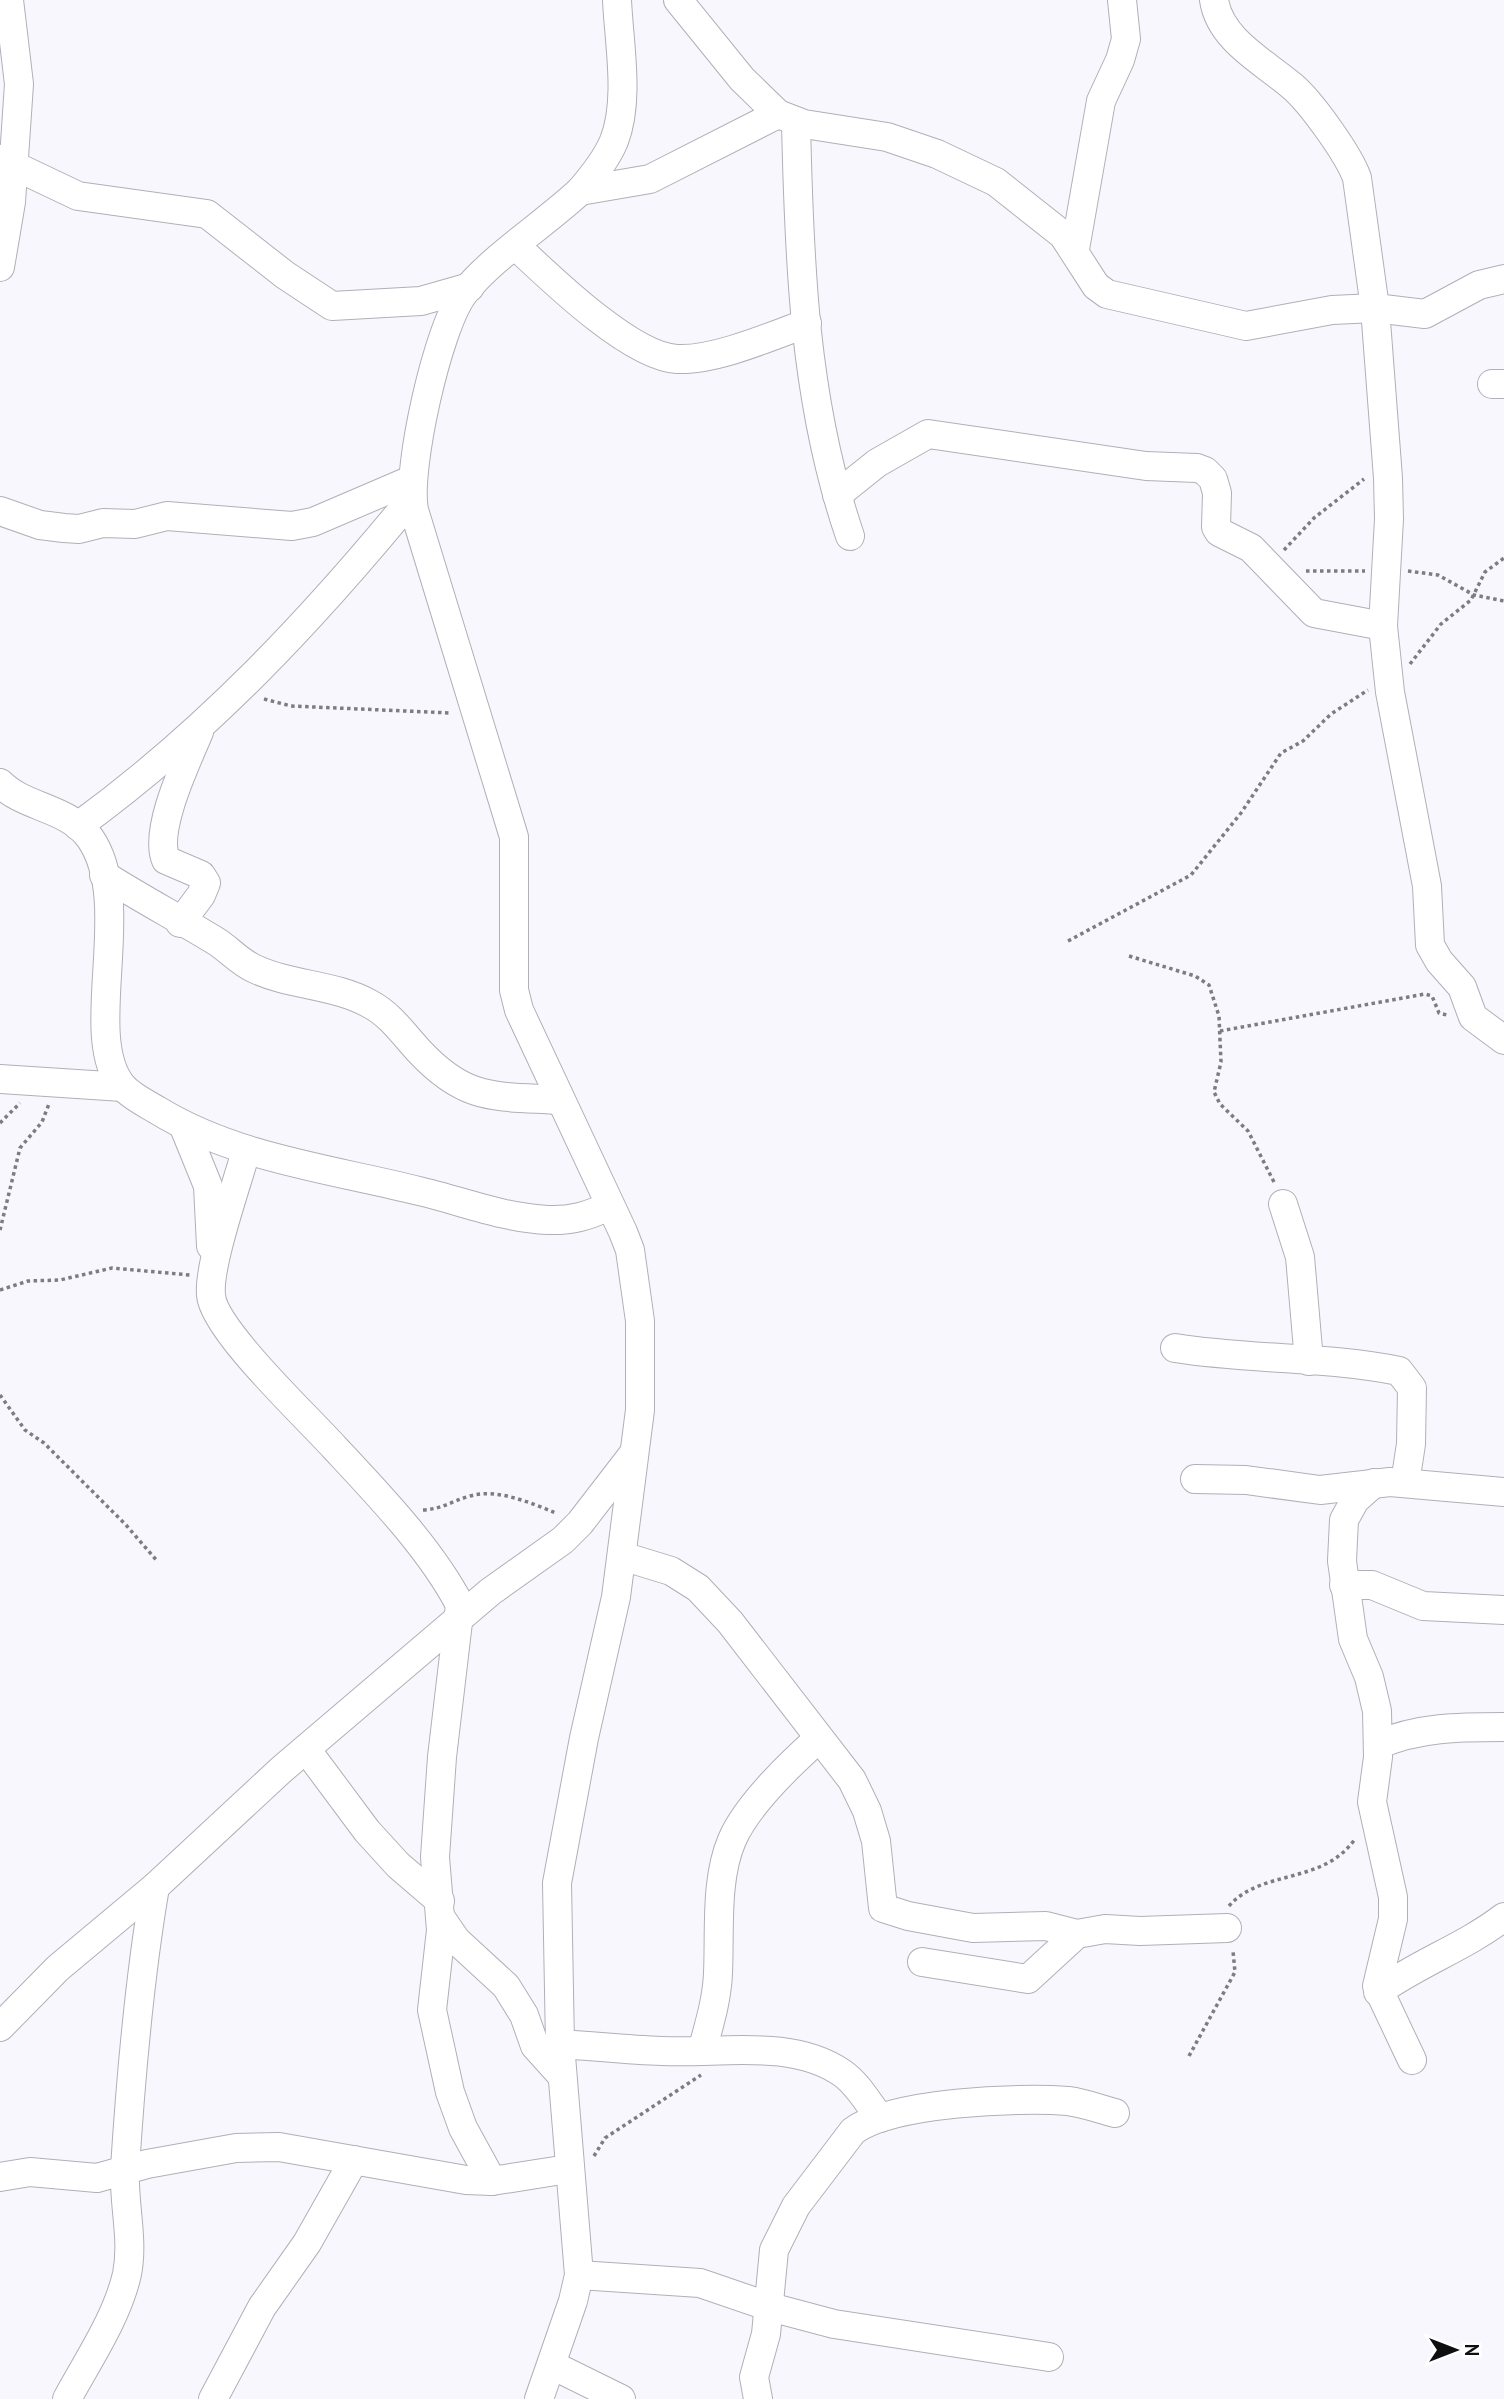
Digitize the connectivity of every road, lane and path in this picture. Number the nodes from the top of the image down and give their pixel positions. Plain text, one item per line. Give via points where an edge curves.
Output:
1 (9, 0) edge
2 (617, 0) edge
3 (678, 0) edge
4 (1122, 0) edge
5 (1214, 0) edge
6 (787, 118) junction
7 (7, 161) edge
8 (580, 191) junction
9 (516, 246) junction
10 (1075, 249) junction
11 (0, 267) edge
12 (1504, 279) edge
13 (470, 287) junction
14 (1375, 308) junction
15 (807, 323) junction
16 (1387, 458) junction
17 (411, 489) junction
18 (837, 495) junction
19 (0, 511) edge
20 (850, 536) dead end
21 (1504, 558) edge
22 (1271, 567) junction
23 (1384, 572) junction
24 (1474, 595) junction
25 (1504, 601) edge
26 (1383, 626) junction
27 (1389, 680) junction
28 (238, 691) junction
29 (478, 715) junction
30 (202, 726) junction
31 (0, 784) edge
32 (78, 826) junction
33 (104, 875) junction
34 (180, 923) junction
35 (1068, 941) dead end
36 (1129, 956) dead end
37 (1469, 1008) junction
38 (1220, 1031) junction
39 (1504, 1040) edge
40 (0, 1079) edge
41 (58, 1083) junction
42 (123, 1087) junction
43 (560, 1100) junction
44 (184, 1127) junction
45 (246, 1151) junction
46 (1283, 1204) joint
47 (609, 1206) junction
48 (0, 1230) edge
49 (212, 1278) junction
50 (0, 1290) edge
51 (1175, 1348) dead end
52 (1309, 1361) junction
53 (0, 1395) edge
54 (635, 1450) junction
55 (1195, 1479) dead end
56 (1374, 1483) junction
57 (1405, 1483) junction
58 (1504, 1492) edge
59 (389, 1510) junction
60 (580, 1523) junction
61 (622, 1556) junction
62 (158, 1562) dead end
63 (1344, 1585) junction
64 (1504, 1610) edge
65 (460, 1617) junction
66 (1504, 1727) edge
67 (818, 1739) junction
68 (1378, 1745) junction
69 (306, 1749) junction
70 (1374, 1811) junction
71 (155, 1887) junction
72 (441, 1909) junction
73 (1504, 1917) edge
74 (1227, 1928) junction
75 (1077, 1934) junction
76 (922, 1962) dead end
77 (1378, 1992) junction
78 (0, 2027) edge
79 (560, 2044) junction
80 (702, 2051) junction
81 (733, 2051) junction
82 (1189, 2056) dead end
83 (1412, 2060) dead end
84 (562, 2076) junction
85 (1115, 2113) dead end
86 (880, 2118) junction
87 (354, 2160) junction
88 (125, 2172) junction
89 (569, 2174) junction
90 (0, 2177) edge
91 (492, 2181) junction
92 (579, 2275) junction
93 (770, 2307) junction
94 (1049, 2357) dead end
95 (552, 2365) junction
96 (67, 2399) edge
97 (213, 2399) edge
98 (539, 2399) edge
99 (621, 2399) edge
100 (758, 2399) edge

1 - 7 street via 19,84
2 - 8 street via 618,122 606,157
3 - 6 street via 742,79
4 - 10 street via 1126,39 1098,115
5 - 14 street via 1227,30 1298,92 1351,163 1360,191
6 - 8 street via 650,179
6 - 10 street via 887,137 947,159 996,182
6 - 15 street
7 - 11 street
7 - 13 street via 78,197 207,214 332,306 421,301
8 - 9 street
9 - 13 street
9 - 15 street via 601,320 671,358 736,348
10 - 14 street via 1096,286 1107,294 1235,326
12 - 14 street via 1479,285 1425,314
13 - 17 street via 450,320 441,349 418,439
14 - 16 street
15 - 18 street via 814,399
16 - 22 path via 1314,518
16 - 23 street via 1389,519
17 - 19 street via 292,526 167,516 79,529 40,525
17 - 28 street via 344,580
17 - 29 street
18 - 20 street
18 - 22 street via 877,463 928,434 1146,466 1197,468 1213,479 1219,532 1242,542
21 - 24 path via 1483,575
22 - 23 path
22 - 26 street via 1314,613
23 - 24 path via 1427,572
23 - 26 street
24 - 25 path
24 - 27 path via 1441,624 1419,655
26 - 27 street
27 - 35 path via 1345,703 1303,741 1281,753 1191,875
27 - 37 street via 1427,886 1430,945 1461,987
28 - 29 path via 291,706
28 - 30 street
29 - 43 street via 514,837 514,990
30 - 32 street
30 - 34 street via 177,786 163,846 166,860 201,875 206,883
31 - 32 street
32 - 33 street via 89,836
33 - 34 street
33 - 42 street via 110,927 107,1041 110,1063
34 - 43 street via 215,940 251,968 370,1003 436,1069 460,1086 489,1094
36 - 38 path via 1203,981 1213,995
37 - 38 path via 1444,1016 1432,996 1425,994
37 - 39 street
38 - 46 path via 1215,1095 1248,1131
40 - 41 street
41 - 42 street
41 - 48 path via 42,1122 20,1148
42 - 44 street
43 - 47 street
44 - 45 street
44 - 49 street via 208,1186
45 - 47 street via 533,1219 570,1220
45 - 49 street
46 - 52 street via 1300,1257
47 - 54 street via 630,1250 640,1321
49 - 50 path via 113,1268
49 - 59 street via 212,1303 237,1342
51 - 52 street
52 - 57 street via 1399,1371 1408,1379 1412,1407
53 - 62 path via 25,1430 44,1443
54 - 60 street
54 - 61 street
55 - 56 street via 1320,1490
56 - 57 street
56 - 63 street via 1355,1500 1344,1520
57 - 58 street
59 - 60 path via 441,1509 468,1496 489,1495 527,1502
59 - 65 street via 444,1580 460,1605
60 - 65 street
61 - 67 street via 671,1570 698,1588 730,1622
61 - 79 street via 557,1883
63 - 64 street via 1372,1585 1423,1606
63 - 68 street via 1353,1639 1373,1690
65 - 69 street
65 - 72 street via 435,1857
66 - 68 street via 1440,1729
67 - 75 street via 852,1780 867,1811 879,1855 883,1908 973,1928 1046,1926
67 - 80 street via 746,1816 731,1842 714,2006
68 - 70 street
69 - 71 street
69 - 72 street via 390,1857
70 - 74 path via 1339,1858 1235,1899 1229,1906
70 - 77 street via 1394,1909
71 - 78 street via 58,1968
71 - 88 street via 136,2014
72 - 84 street via 456,1940 506,1986 524,2015 535,2046
72 - 91 street via 433,2015 450,2092 463,2128
73 - 77 street
74 - 75 street via 1105,1928
74 - 82 path via 1237,1967
75 - 76 street via 1028,1979
77 - 83 street
79 - 80 street
79 - 84 street
80 - 81 street
81 - 86 street via 796,2055 824,2064 852,2082
81 - 89 path via 669,2099 605,2138 595,2154
84 - 89 street
85 - 86 street via 1070,2101 1025,2101 923,2108
86 - 93 street via 853,2131 796,2206 774,2250
87 - 88 street via 255,2146
87 - 91 street via 449,2178
87 - 97 street via 307,2243 262,2307
88 - 90 street via 97,2178 30,2172
88 - 96 street via 127,2272 111,2316
89 - 91 street
89 - 92 street
92 - 93 street via 701,2283
92 - 95 street
93 - 94 street via 871,2330
93 - 100 street via 754,2373
95 - 98 street
95 - 99 street

